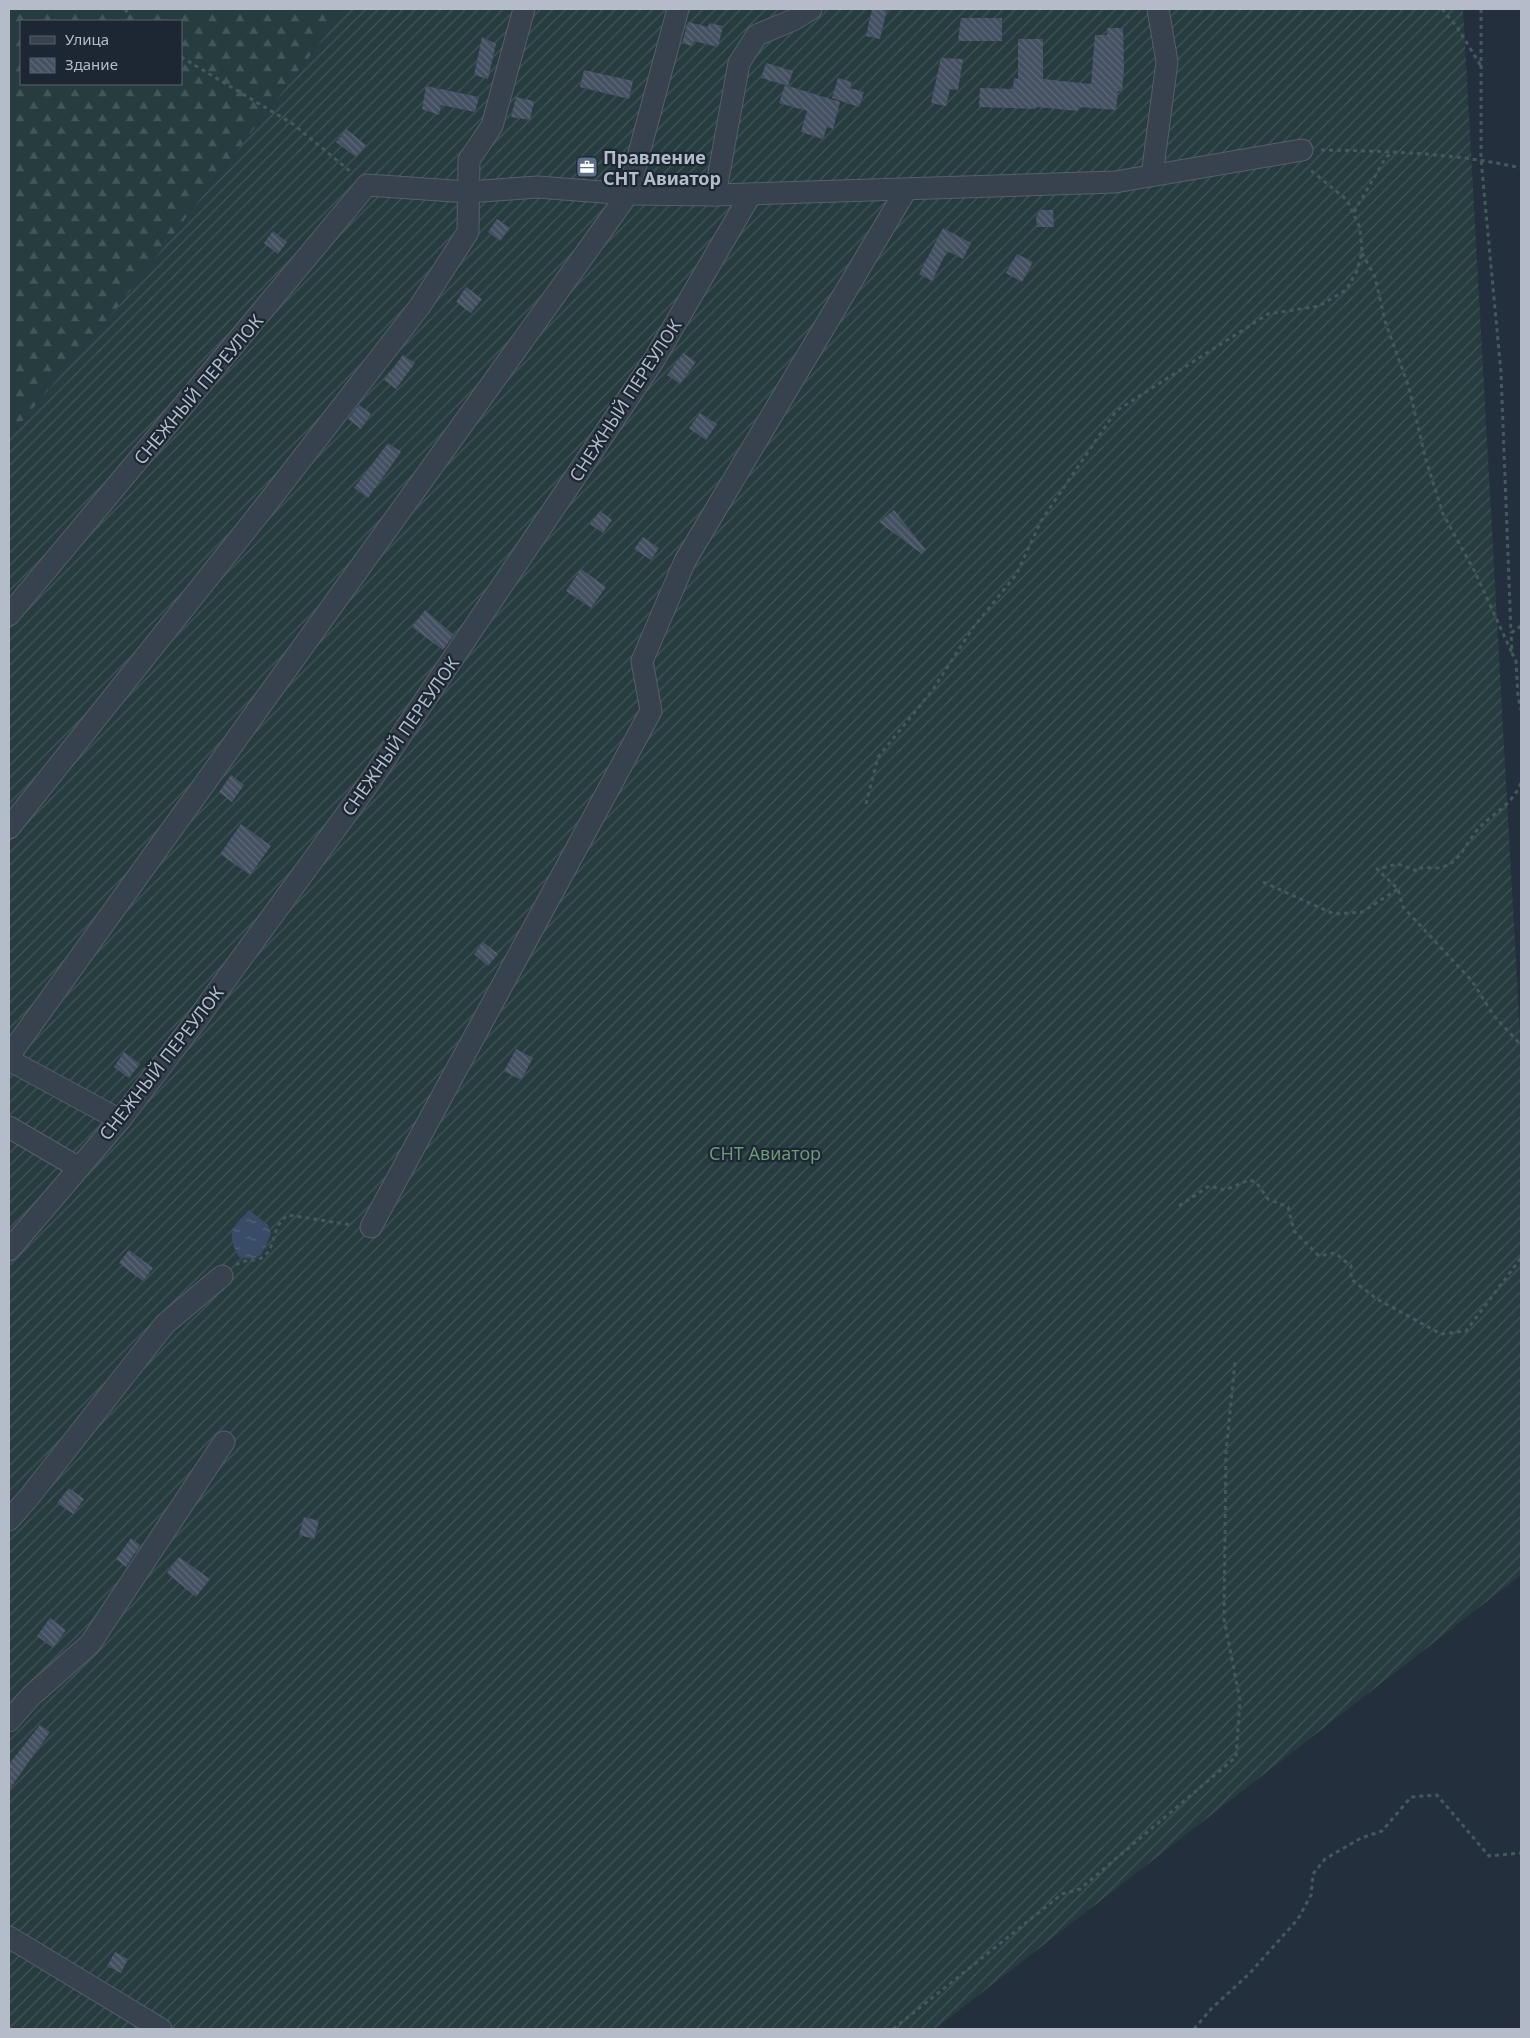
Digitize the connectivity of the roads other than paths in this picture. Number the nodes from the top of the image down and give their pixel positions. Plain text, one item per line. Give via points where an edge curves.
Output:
1 (524, 9) edge
2 (678, 9) edge
3 (811, 9) edge
4 (1158, 9) edge
5 (1296, 151) road end
6 (1152, 175) junction
7 (906, 190) junction
8 (468, 192) junction
9 (628, 194) junction
10 (716, 194) junction
11 (751, 194) junction
12 (9, 615) edge
13 (9, 828) edge
14 (9, 1058) edge
15 (120, 1120) junction
16 (9, 1127) edge
17 (78, 1168) junction
18 (371, 1227) road end
19 (9, 1250) edge
20 (222, 1276) road end
21 (224, 1442) dead end
22 (9, 1520) edge
23 (9, 1721) edge
24 (9, 1937) edge
25 (161, 2029) edge

1 - 8 street via 492,126 469,160
2 - 9 street
3 - 10 street via 757,35 739,63
4 - 6 street via 1167,62
5 - 6 street
6 - 7 street via 1115,182
7 - 11 street
7 - 18 street via 685,561 642,661 651,711
8 - 9 street via 538,187
8 - 12 street, СНЕЖНЫЙ ПЕРЕУЛОК via 368,185
8 - 13 street via 468,232 420,306
9 - 10 street
9 - 14 street
10 - 11 street
11 - 15 street, СНЕЖНЫЙ ПЕРЕУЛОК via 654,360 386,759
14 - 15 street
15 - 17 street, СНЕЖНЫЙ ПЕРЕУЛОК
16 - 17 street
17 - 19 street, СНЕЖНЫЙ ПЕРЕУЛОК
20 - 22 street via 165,1324
21 - 23 street via 90,1644 31,1696
24 - 25 street

